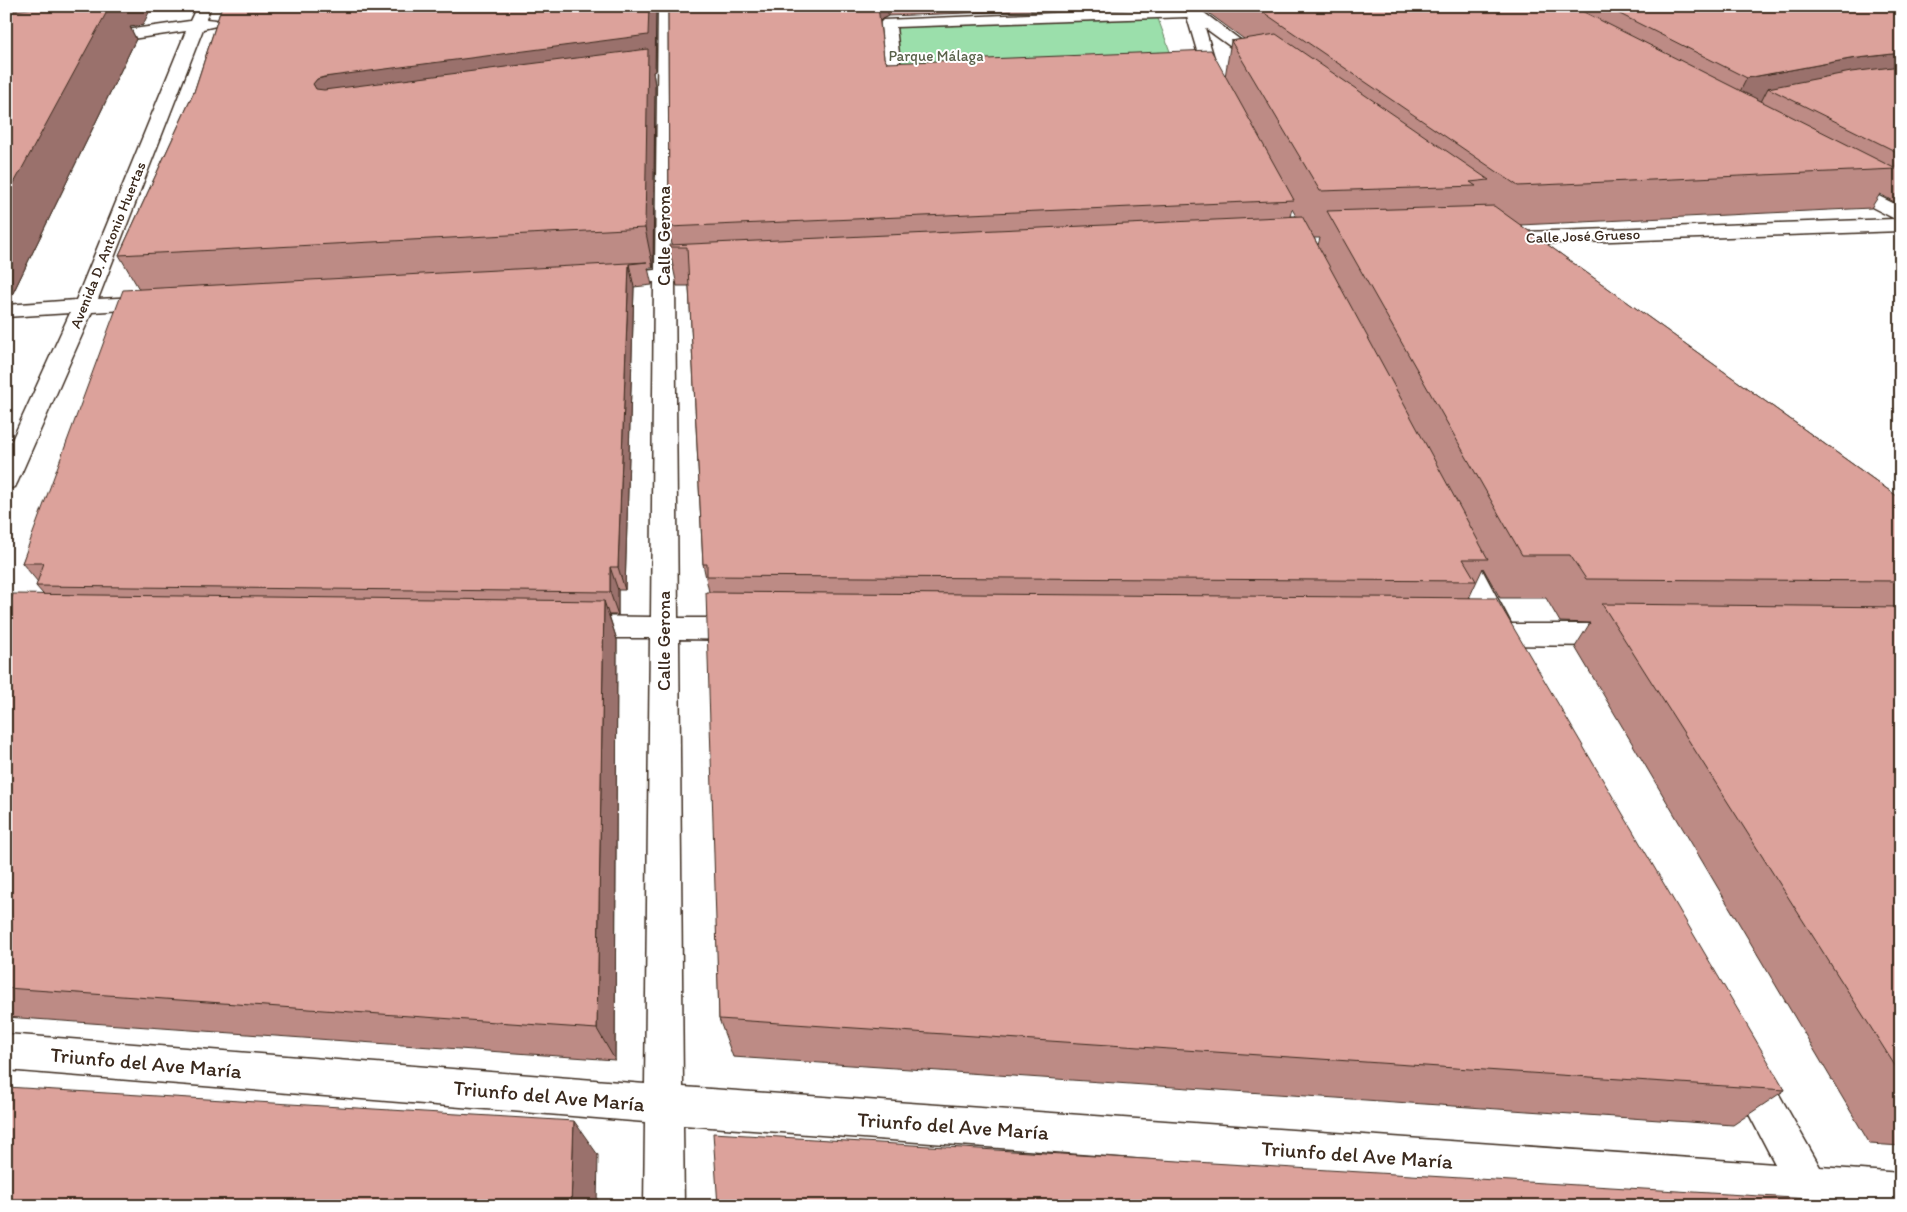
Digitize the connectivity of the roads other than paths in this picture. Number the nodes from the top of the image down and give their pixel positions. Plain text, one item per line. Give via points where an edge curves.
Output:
1 (204, 6) edge
2 (665, 6) edge
3 (1189, 9) edge
4 (229, 20) edge
5 (195, 25) junction
6 (81, 41) edge
7 (1246, 74) edge
8 (915, 93) edge
9 (1228, 110) edge
10 (1829, 177) edge
11 (1901, 216) edge
12 (1901, 225) edge
13 (1529, 256) edge
14 (733, 273) edge
15 (664, 276) junction
16 (594, 280) edge
17 (174, 301) edge
18 (84, 307) junction
19 (6, 311) edge
20 (6, 481) edge
21 (1448, 529) edge
22 (547, 626) edge
23 (664, 627) junction
24 (765, 629) edge
25 (1454, 634) edge
26 (1503, 635) junction
27 (1644, 636) edge
28 (1518, 661) edge
29 (6, 1052) edge
30 (1736, 1054) edge
31 (665, 1105) junction
32 (1901, 1193) edge
33 (1815, 1197) edge
34 (664, 1206) edge

1 - 5 street, Avenida D. Antonio Huertas
2 - 15 street, Calle Gerona via 654,78
3 - 7 street via 1276,72
3 - 8 street via 888,23 895,94
3 - 9 street
4 - 5 street
5 - 6 street
5 - 18 street, Avenida D. Antonio Huertas
10 - 11 street
12 - 13 street, Calle José Grueso via 1492,234
14 - 15 street
15 - 16 street
15 - 23 street, Calle Gerona
17 - 18 street
18 - 19 street
18 - 20 street, Avenida D. Antonio Huertas
21 - 26 street
22 - 23 street
23 - 24 street
23 - 31 street, Calle Gerona
25 - 26 street
26 - 27 street
26 - 28 street
29 - 31 street, Triunfo del Ave María
30 - 33 street
31 - 33 street, Triunfo del Ave María
31 - 34 street, Calle Gerona
32 - 33 street, Triunfo del Ave María

